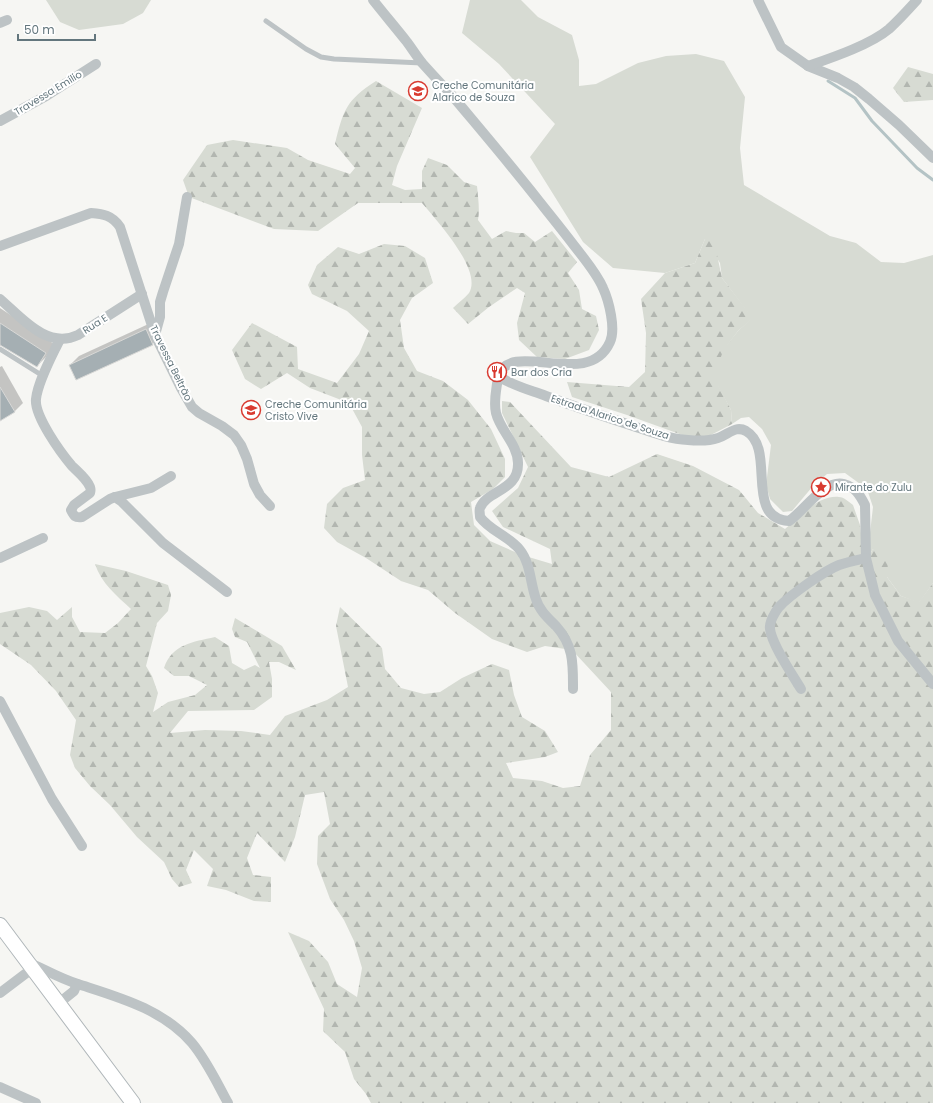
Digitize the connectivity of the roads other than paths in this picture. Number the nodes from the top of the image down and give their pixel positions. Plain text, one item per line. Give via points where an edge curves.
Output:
1 (373, 0) edge
2 (758, 0) edge
3 (917, 0) edge
4 (266, 21) dead end
5 (96, 64) dead end
6 (423, 64) junction
7 (808, 66) junction
8 (0, 121) edge
9 (933, 158) edge
10 (187, 197) dead end
11 (0, 246) edge
12 (142, 294) junction
13 (0, 299) edge
14 (155, 334) junction
15 (60, 339) junction
16 (0, 349) edge
17 (43, 376) junction
18 (498, 376) junction
19 (171, 476) dead end
20 (115, 498) junction
21 (270, 506) dead end
22 (43, 538) dead end
23 (0, 558) edge
24 (866, 558) junction
25 (227, 592) dead end
26 (933, 684) edge
27 (573, 689) dead end
28 (801, 689) dead end
29 (0, 701) edge
30 (82, 846) dead end
31 (0, 925) edge
32 (30, 965) junction
33 (77, 984) junction
34 (0, 993) edge
35 (59, 1003) junction
36 (0, 1087) edge
37 (36, 1103) edge
38 (133, 1103) edge
39 (228, 1103) edge

1 - 6 street
2 - 7 street via 781,47
3 - 7 street via 888,29 876,37
4 - 6 lane via 321,57
5 - 8 street, Travessa Emílio
6 - 18 street via 496,148 584,258 604,289 610,310 610,341 592,360 578,364 516,362 508,364
7 - 9 street via 854,87
10 - 14 street via 179,244 160,302 160,317
11 - 12 street, Travessa Beltrão via 91,213 106,215 113,218 120,227
12 - 14 street, Travessa Beltrão
12 - 15 street, Rua E via 78,335
13 - 15 street, Rua E via 30,326 44,335
14 - 21 street, Travessa Beltrão via 192,407 234,435 241,445 254,484
15 - 17 street
16 - 17 lane
17 - 20 street via 35,401 41,418 53,441 91,489 90,493 74,505 71,510 73,515 77,518 82,517
18 - 24 street, Estrada Alarico de Souza via 567,404 673,438 709,440 720,438 734,430 745,431 755,438 759,448 765,502 770,512 778,519 789,521 797,516 817,495 831,485 838,483 856,490 865,505
18 - 27 street via 496,414 516,453 517,472 504,490 483,504 480,517 518,547 527,561 536,600 542,611 565,637 570,648
19 - 20 street via 151,488
20 - 25 street via 164,543
22 - 23 street
24 - 26 street, Estrada Alarico de Souza via 875,595 898,641
24 - 28 street via 839,565 821,575 778,608 773,618 770,627 772,638
29 - 30 street via 52,799
31 - 32 main road
32 - 33 street
32 - 34 street
32 - 35 main road
33 - 35 street via 74,991
33 - 39 street via 131,1001 177,1029 192,1043
35 - 38 main road
36 - 37 street

